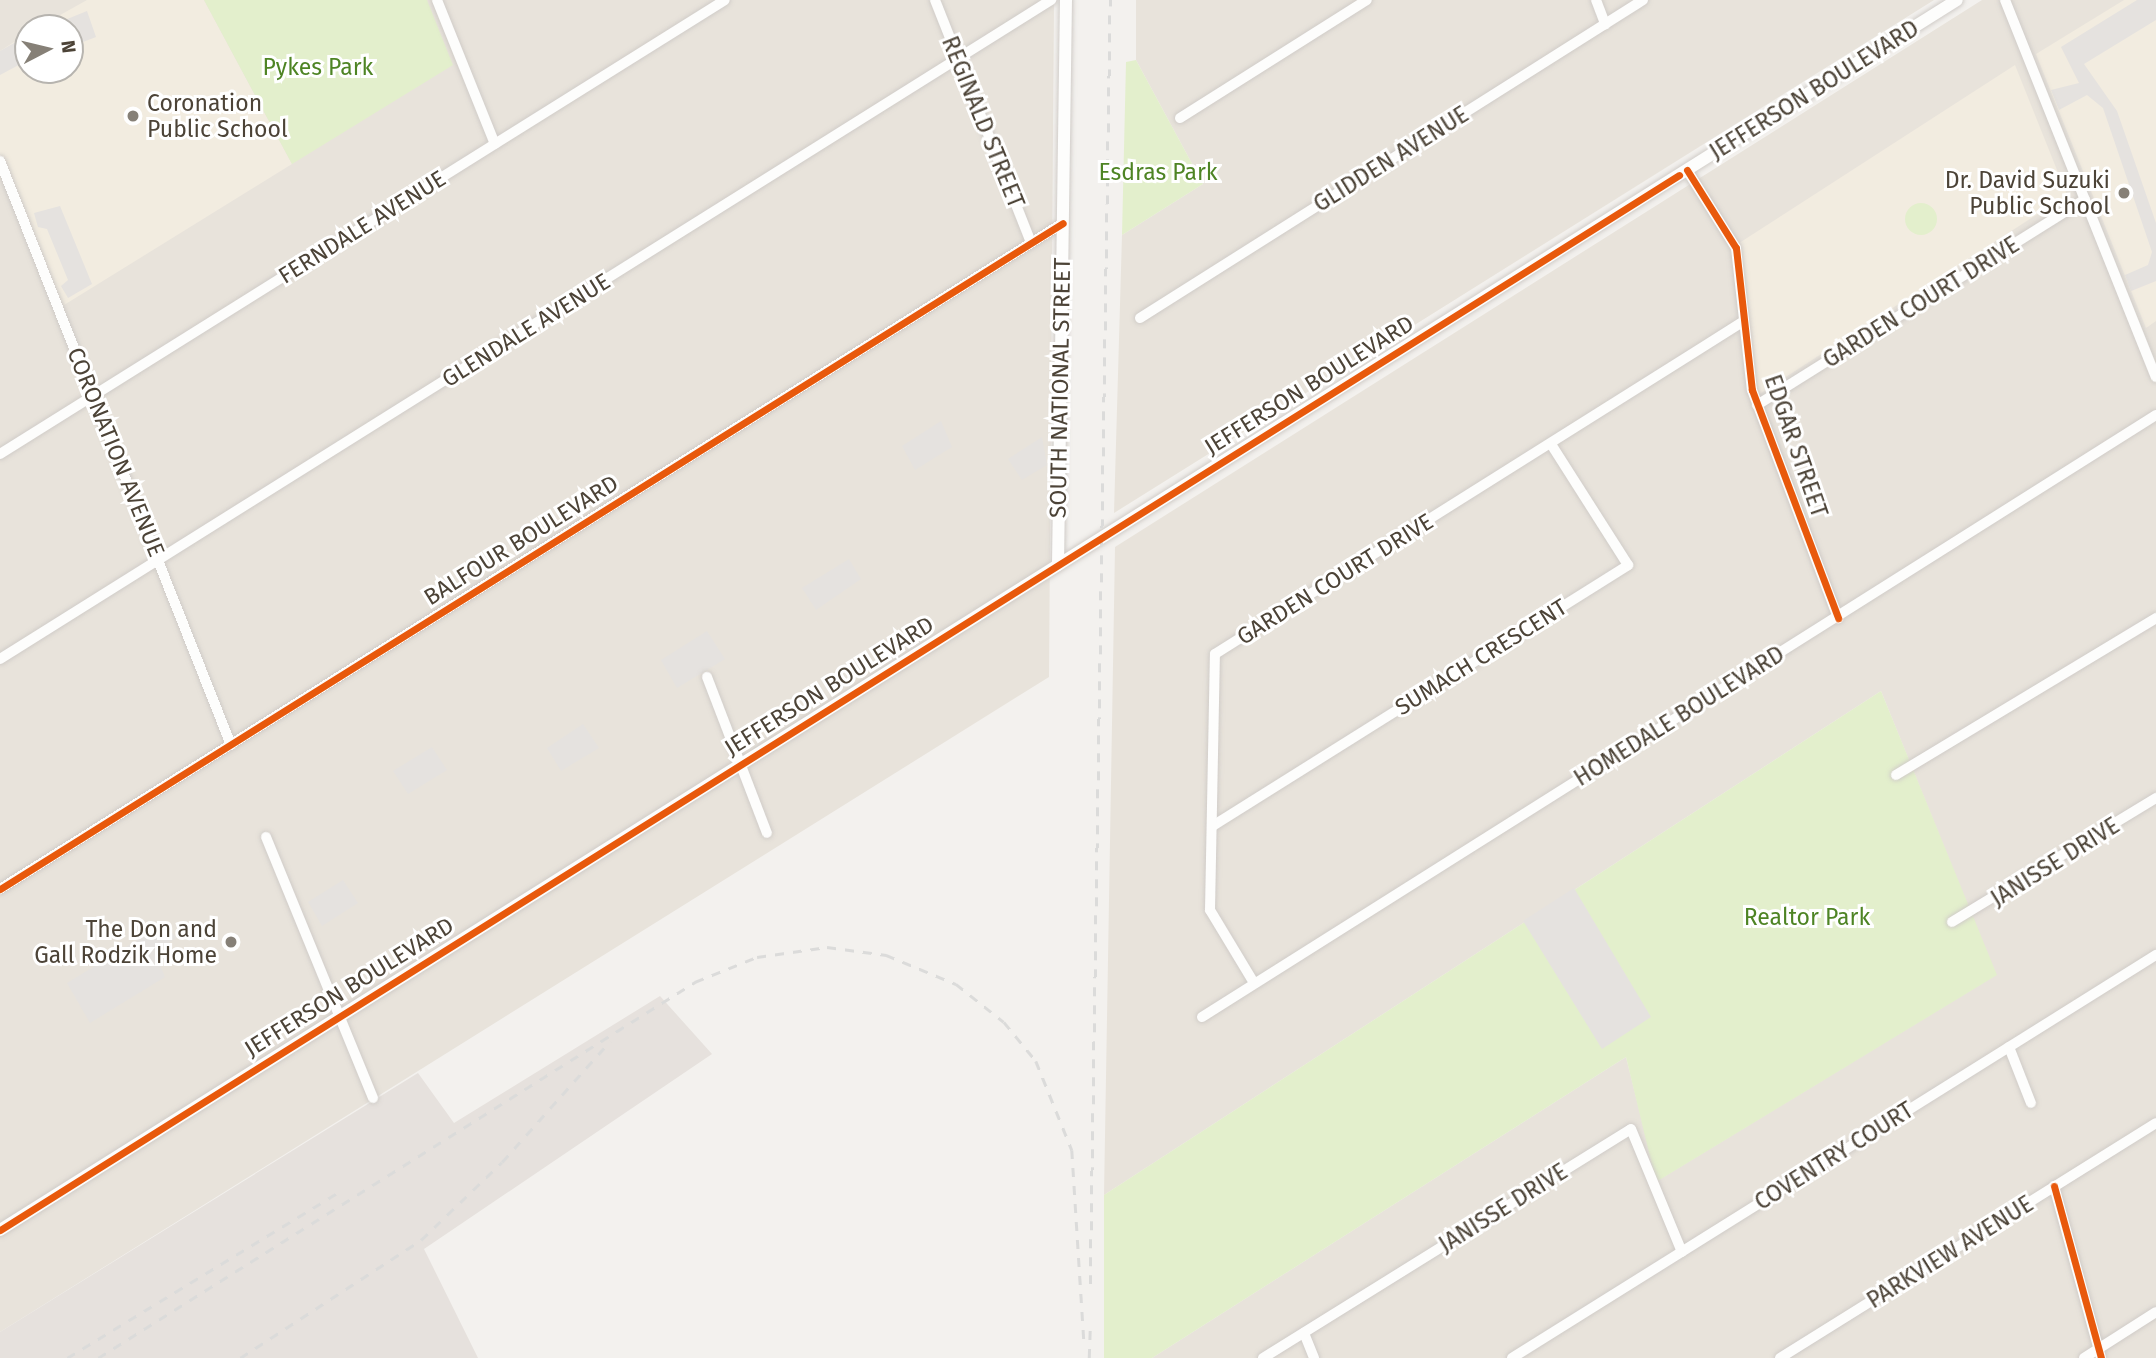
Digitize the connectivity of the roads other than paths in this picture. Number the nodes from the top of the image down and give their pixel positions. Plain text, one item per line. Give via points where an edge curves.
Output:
1 (437, 0) edge
2 (725, 0) edge
3 (935, 0) edge
4 (1051, 0) edge
5 (1066, 0) edge
6 (1367, 0) edge
7 (1596, 0) edge
8 (1643, 0) edge
9 (1957, 0) edge
10 (2005, 0) edge
11 (1605, 24) junction
12 (959, 59) junction
13 (1180, 118) dead end
14 (495, 144) junction
15 (0, 160) edge
16 (1687, 170) junction
17 (2085, 199) junction
18 (1063, 223) junction
19 (1031, 243) junction
20 (1140, 318) dead end
21 (1744, 321) junction
22 (2156, 377) edge
23 (93, 395) junction
24 (1757, 405) junction
25 (2156, 415) edge
26 (1551, 443) junction
27 (0, 453) edge
28 (159, 560) junction
29 (1058, 565) junction
30 (1838, 618) junction
31 (2156, 618) edge
32 (0, 659) edge
33 (707, 677) dead end
34 (231, 745) junction
35 (741, 765) junction
36 (1896, 775) dead end
37 (2156, 798) edge
38 (1213, 825) junction
39 (767, 833) dead end
40 (266, 837) dead end
41 (0, 889) edge
42 (1952, 922) dead end
43 (2156, 955) edge
44 (1254, 983) junction
45 (340, 1015) junction
46 (1202, 1017) dead end
47 (2009, 1046) junction
48 (373, 1098) dead end
49 (2031, 1103) dead end
50 (2156, 1122) edge
51 (2054, 1186) junction
52 (0, 1230) edge
53 (1682, 1252) junction
54 (2156, 1312) edge
55 (1304, 1333) junction
56 (2100, 1353) edge
57 (1263, 1358) edge
58 (1314, 1358) edge
59 (1513, 1358) edge
60 (1780, 1358) edge
61 (2084, 1358) edge

1 - 14 street
2 - 14 street, FERNDALE AVENUE
3 - 12 street, REGINALD STREET
4 - 12 street, GLENDALE AVENUE
5 - 18 street, SOUTH NATIONAL STREET
6 - 13 street
7 - 11 street
8 - 11 street, GLIDDEN AVENUE
9 - 16 street, JEFFERSON BOULEVARD
10 - 17 street
11 - 20 street, GLIDDEN AVENUE
12 - 19 street, REGINALD STREET
12 - 28 street, GLENDALE AVENUE
14 - 23 street, FERNDALE AVENUE
15 - 23 street, CORONATION AVENUE
16 - 21 street, EDGAR STREET via 1736,248
16 - 29 street, JEFFERSON BOULEVARD
17 - 22 street
17 - 24 street, GARDEN COURT DRIVE
18 - 19 street, BALFOUR BOULEVARD
18 - 29 street, SOUTH NATIONAL STREET
19 - 34 street, BALFOUR BOULEVARD
21 - 24 street, EDGAR STREET
21 - 26 street, GARDEN COURT DRIVE
23 - 27 street, FERNDALE AVENUE
23 - 28 street, CORONATION AVENUE
24 - 30 street, EDGAR STREET
25 - 30 street, HOMEDALE BOULEVARD
26 - 38 street, GARDEN COURT DRIVE via 1214,654
26 - 38 street, SUMACH CRESCENT via 1628,565
28 - 32 street, GLENDALE AVENUE
28 - 34 street, CORONATION AVENUE
29 - 35 street, JEFFERSON BOULEVARD
30 - 44 street, HOMEDALE BOULEVARD
31 - 36 street
33 - 35 street
34 - 41 street, BALFOUR BOULEVARD
35 - 39 street
35 - 45 street, JEFFERSON BOULEVARD
37 - 42 street, JANISSE DRIVE
38 - 44 street, GARDEN COURT DRIVE via 1210,910
40 - 45 street
43 - 47 street, COVENTRY COURT
44 - 46 street, HOMEDALE BOULEVARD
45 - 48 street
45 - 52 street, JEFFERSON BOULEVARD
47 - 49 street
47 - 53 street, COVENTRY COURT
50 - 51 street, PARKVIEW AVENUE
51 - 56 street
51 - 60 street, PARKVIEW AVENUE
53 - 55 street, JANISSE DRIVE via 1631,1129
53 - 59 street, COVENTRY COURT
54 - 56 street
55 - 57 street, JANISSE DRIVE
55 - 58 street
56 - 61 street

